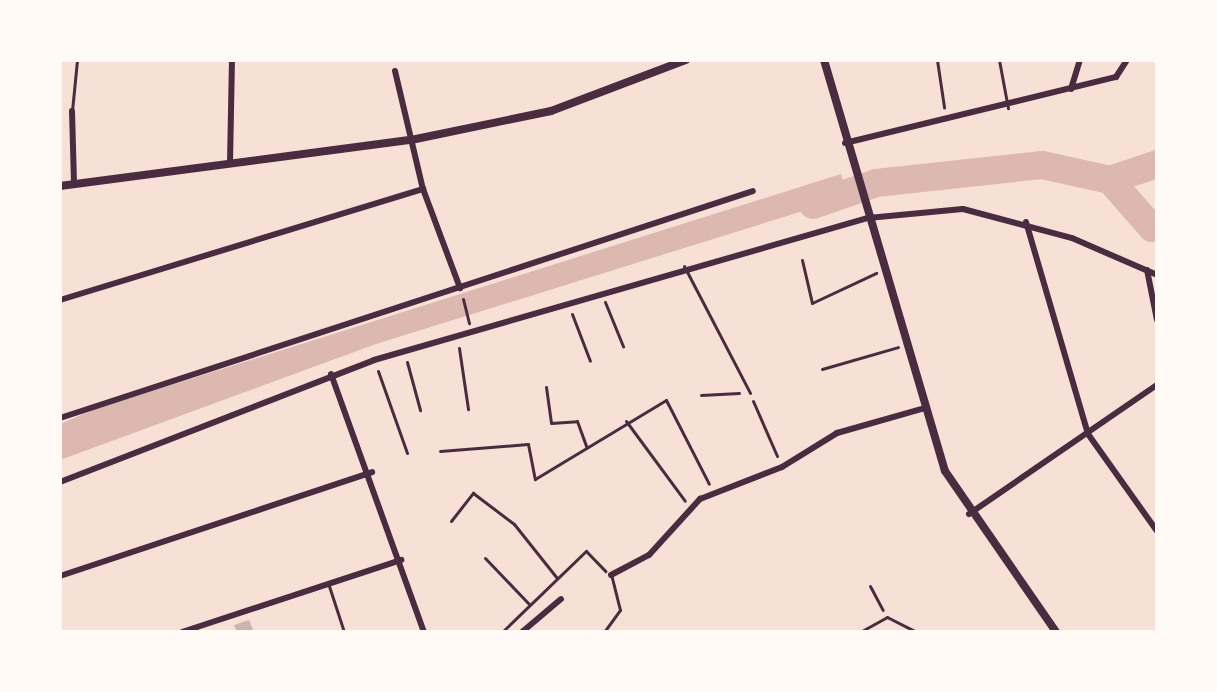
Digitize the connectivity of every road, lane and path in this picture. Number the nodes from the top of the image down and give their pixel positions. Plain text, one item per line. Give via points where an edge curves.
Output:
1 (77, 60) edge
2 (232, 60) edge
3 (824, 60) edge
4 (937, 60) edge
5 (999, 60) edge
6 (1080, 60) edge
7 (1127, 60) edge
8 (681, 61) edge
9 (395, 71) dead end
10 (1071, 89) junction
11 (1008, 108) junction
12 (72, 111) joint
13 (946, 118) junction
14 (411, 140) junction
15 (845, 143) junction
16 (230, 163) junction
17 (74, 184) junction
18 (60, 186) edge
19 (423, 189) junction
20 (753, 191) dead end
21 (868, 218) junction
22 (1026, 222) junction
23 (802, 260) dead end
24 (684, 266) junction
25 (883, 270) junction
26 (1147, 270) junction
27 (1157, 275) edge
28 (461, 290) junction
29 (591, 296) junction
30 (60, 300) edge
31 (568, 303) junction
32 (1157, 320) edge
33 (469, 324) dead end
34 (458, 336) junction
35 (906, 345) junction
36 (623, 346) dead end
37 (404, 351) junction
38 (374, 360) junction
39 (590, 361) dead end
40 (822, 369) dead end
41 (331, 374) junction
42 (1157, 385) edge
43 (546, 387) dead end
44 (750, 393) junction
45 (701, 395) dead end
46 (925, 408) junction
47 (468, 409) dead end
48 (420, 410) dead end
49 (60, 418) edge
50 (626, 421) junction
51 (1088, 434) junction
52 (586, 446) junction
53 (440, 451) dead end
54 (407, 453) dead end
55 (782, 467) junction
56 (372, 472) junction
57 (60, 482) edge
58 (714, 494) junction
59 (690, 508) junction
60 (969, 514) junction
61 (451, 521) dead end
62 (1157, 531) edge
63 (485, 558) dead end
64 (401, 560) junction
65 (611, 575) junction
66 (60, 576) edge
67 (557, 578) junction
68 (327, 582) junction
69 (870, 586) dead end
70 (561, 599) dead end
71 (529, 604) junction
72 (887, 617) junction
73 (182, 632) edge
74 (344, 632) edge
75 (424, 632) edge
76 (502, 632) edge
77 (522, 632) edge
78 (604, 632) edge
79 (763, 632) edge
80 (786, 632) edge
81 (860, 632) edge
82 (917, 632) edge
83 (1056, 632) edge

1 - 12 lane
2 - 16 street
3 - 15 street
4 - 13 path
5 - 11 lane
6 - 10 street
7 - 10 street via 1116,77
8 - 14 street via 551,111
9 - 14 street
10 - 11 street
11 - 13 street
12 - 17 street
13 - 15 street
14 - 16 street
14 - 19 street
15 - 21 street
16 - 17 street
17 - 18 street
19 - 28 street
19 - 30 street
20 - 28 street
21 - 22 street via 963,209
21 - 24 street
21 - 25 street
22 - 26 street
22 - 51 street
23 - 25 path via 812,303
24 - 29 street
24 - 44 lane
25 - 35 street
26 - 27 street
26 - 32 street
28 - 33 path
28 - 49 street
29 - 31 street
29 - 36 path via 594,306 605,302
31 - 34 street
31 - 39 path
34 - 37 street
34 - 47 path
35 - 40 path
35 - 46 street
37 - 38 street
37 - 48 path
38 - 41 street
38 - 54 path
41 - 56 street
41 - 57 street
42 - 51 street
43 - 52 path via 551,423 577,421
44 - 45 path
44 - 55 path
46 - 55 street via 837,433
46 - 60 street via 945,471
50 - 52 path
50 - 58 path via 666,400
50 - 59 path
51 - 60 street
51 - 62 street
52 - 53 path via 535,479 528,444
55 - 58 street
56 - 64 street
56 - 66 street
58 - 59 street
59 - 65 street via 649,555
60 - 83 street
61 - 67 path via 473,493 514,524
63 - 71 path
64 - 68 street
64 - 75 street
65 - 67 path via 586,551
65 - 78 lane via 620,610
67 - 71 path
68 - 73 street
68 - 74 lane
69 - 72 path
70 - 77 street
71 - 76 path
72 - 81 lane
72 - 82 lane
79 - 80 path

